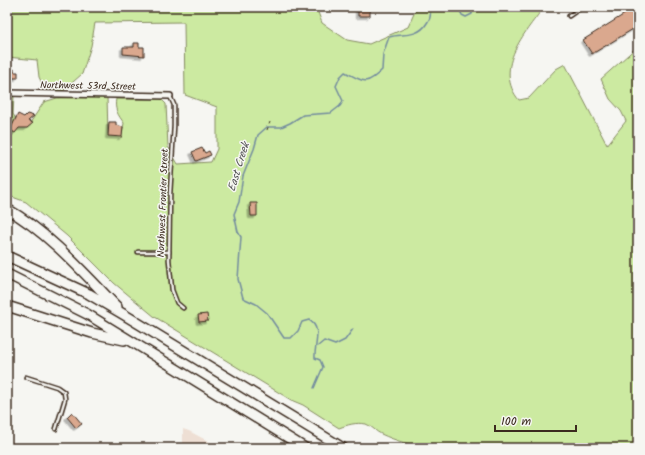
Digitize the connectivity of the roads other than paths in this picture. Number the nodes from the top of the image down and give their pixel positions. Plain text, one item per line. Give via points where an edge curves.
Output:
1 (582, 7) edge
2 (569, 16) dead end
3 (7, 93) edge
4 (170, 96) joint
5 (7, 209) edge
6 (138, 252) dead end
7 (169, 252) junction
8 (7, 256) edge
9 (7, 274) edge
10 (7, 306) edge
11 (183, 308) dead end
12 (123, 314) junction
13 (131, 342) junction
14 (26, 377) dead end
15 (56, 429) dead end
16 (306, 448) edge
17 (342, 448) edge

1 - 2 lane
3 - 4 street, Northwest 53rd Street
4 - 7 lane, Northwest Frontier Street via 174,105 174,126
5 - 12 highway via 37,229
6 - 7 lane
7 - 11 lane, Northwest Frontier Street via 172,290 177,303
8 - 12 highway via 89,294
9 - 13 highway via 87,314
10 - 13 highway via 92,333
12 - 17 highway
13 - 16 highway
14 - 15 lane via 64,392 65,399

